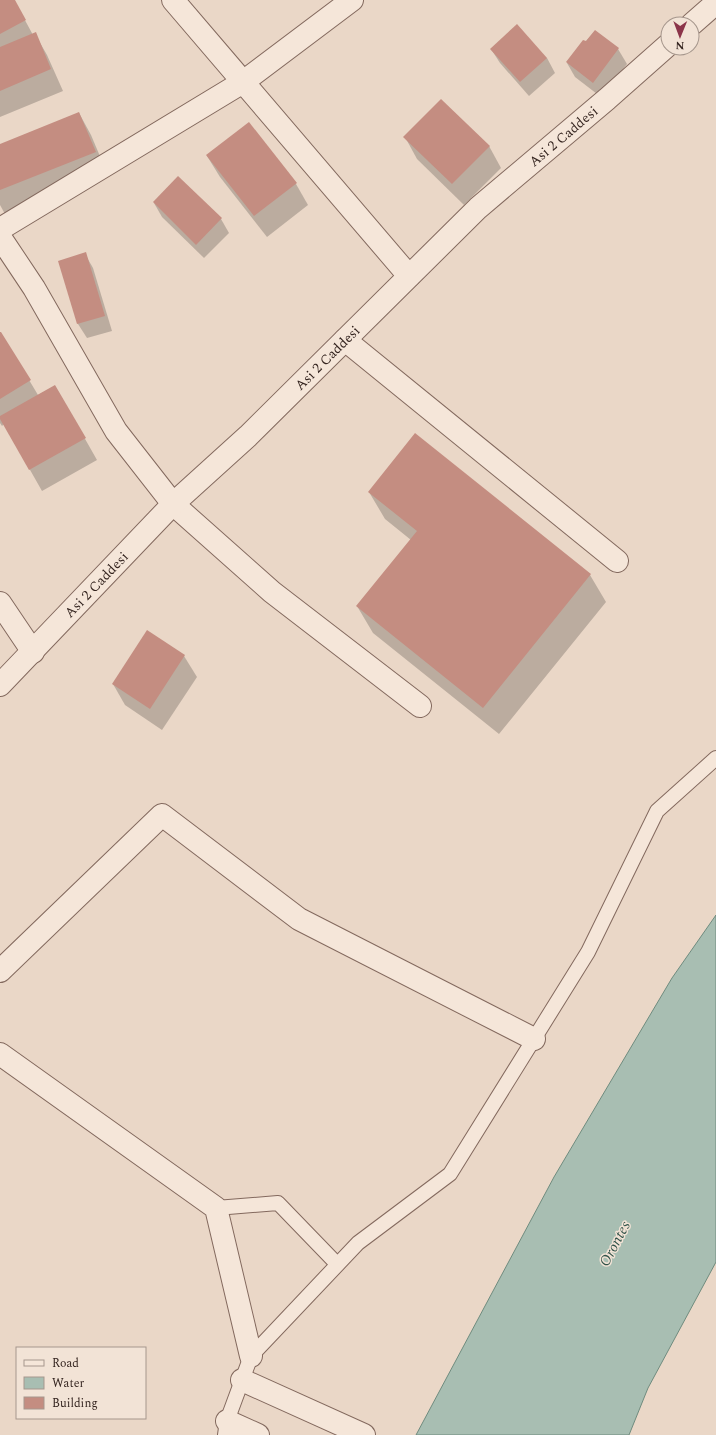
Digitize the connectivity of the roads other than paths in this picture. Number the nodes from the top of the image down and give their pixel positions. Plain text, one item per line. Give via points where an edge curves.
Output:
1 (173, 0) edge
2 (352, 0) edge
3 (716, 3) edge
4 (700, 17) edge
5 (660, 52) edge
6 (243, 82) junction
7 (0, 229) edge
8 (0, 237) edge
9 (409, 276) junction
10 (345, 340) junction
11 (173, 504) junction
12 (617, 561) dead end
13 (0, 603) edge
14 (33, 652) junction
15 (0, 685) edge
16 (420, 706) dead end
17 (716, 758) edge
18 (0, 971) edge
19 (534, 1039) junction
20 (0, 1054) edge
21 (216, 1208) junction
22 (337, 1264) junction
23 (251, 1356) junction
24 (242, 1380) junction
25 (226, 1428) edge
26 (258, 1435) edge
27 (364, 1435) edge

1 - 6 street
2 - 6 street
3 - 4 street
5 - 9 street, Asi 2 Caddesi via 478,208
6 - 7 street
6 - 9 street
8 - 11 street via 34,288 116,431
9 - 10 street, Asi 2 Caddesi
10 - 11 street, Asi 2 Caddesi via 248,436
10 - 12 street
11 - 14 street, Asi 2 Caddesi
11 - 16 street via 272,592
13 - 14 street
14 - 15 street, Asi 2 Caddesi
17 - 19 lane via 657,811 588,952
18 - 19 street via 162,815 299,919
19 - 22 lane via 450,1174 358,1243
20 - 21 street
21 - 22 lane via 278,1203
21 - 23 street
22 - 23 lane
23 - 24 lane
24 - 25 lane
24 - 27 street
25 - 26 street

